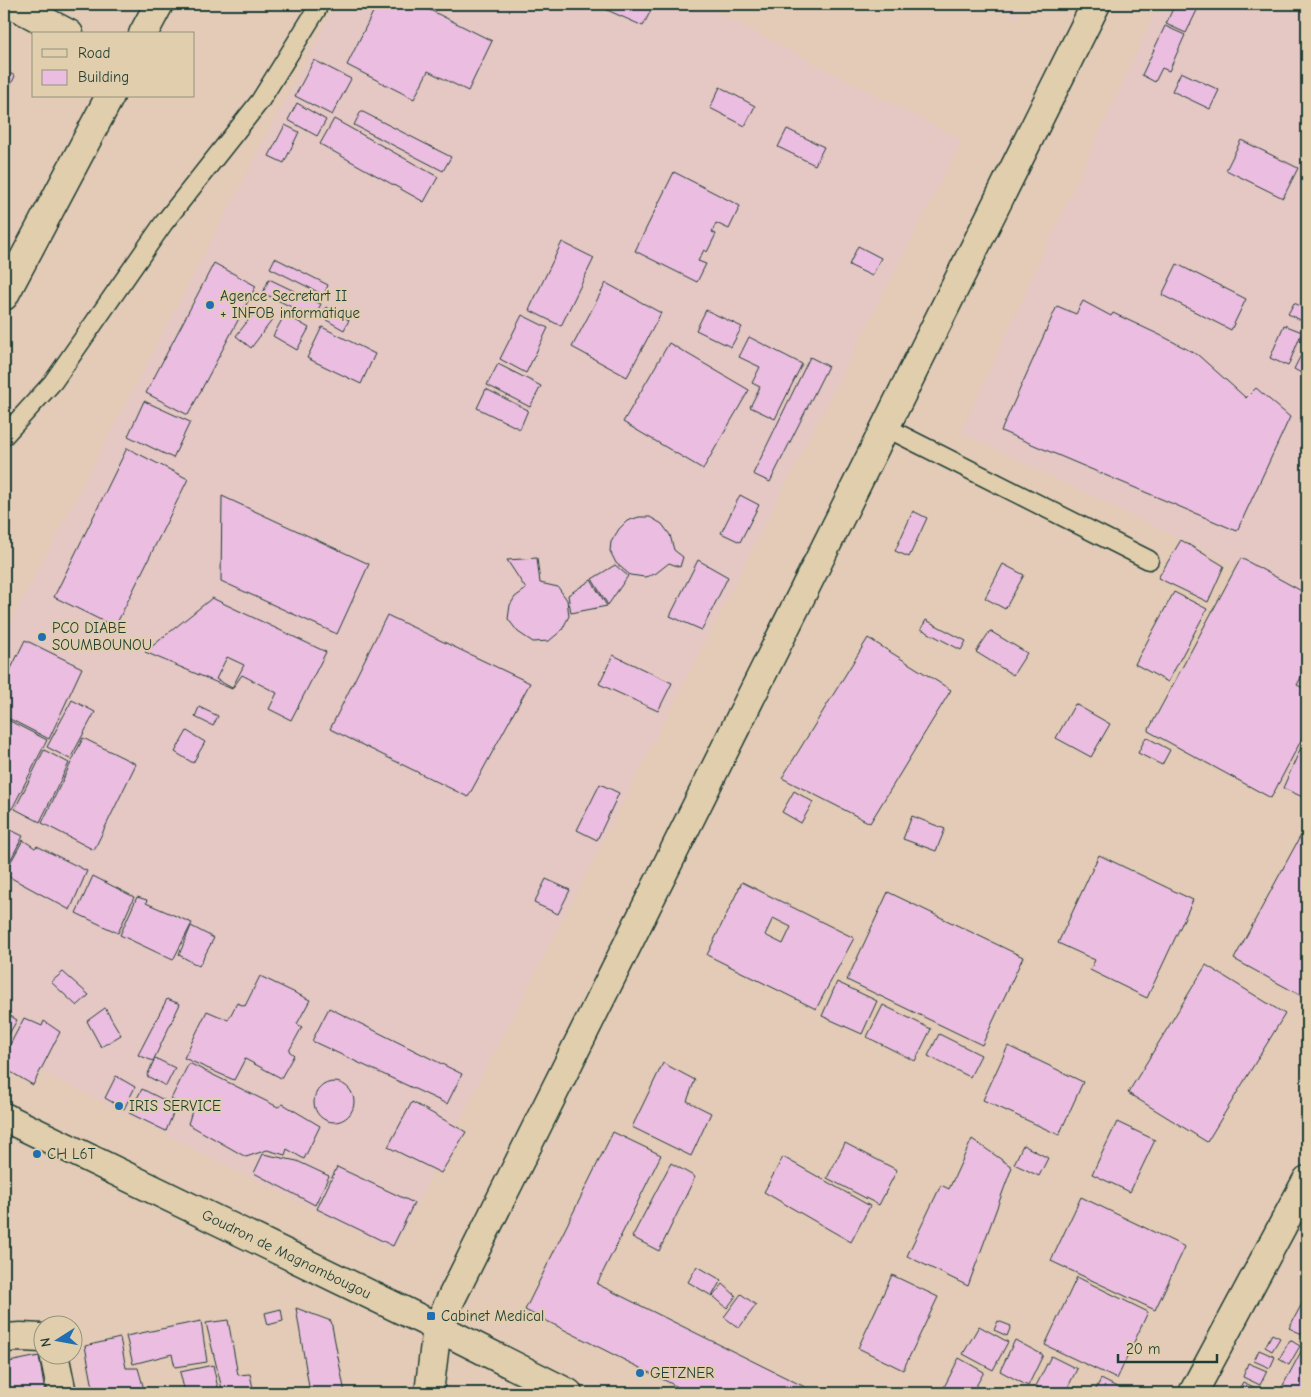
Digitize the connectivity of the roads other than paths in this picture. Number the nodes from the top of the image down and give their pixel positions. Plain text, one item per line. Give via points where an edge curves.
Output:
1 (12, 4) edge
2 (159, 4) edge
3 (318, 4) edge
4 (1096, 4) edge
5 (65, 32) edge
6 (144, 32) edge
7 (109, 98) edge
8 (4, 296) edge
9 (885, 427) junction
10 (4, 436) edge
11 (1149, 560) dead end
12 (4, 1116) edge
13 (1307, 1180) edge
14 (437, 1327) junction
15 (4, 1338) edge
16 (32, 1338) edge
17 (56, 1364) edge
18 (62, 1393) edge
19 (428, 1393) edge
20 (568, 1393) edge
21 (1193, 1393) edge

1 - 5 street
2 - 6 street
3 - 10 lane via 260,101 163,224 54,382
4 - 9 street
7 - 8 street
9 - 11 lane
9 - 14 street
12 - 14 street, Goudron de Magnambougou
13 - 21 street
14 - 19 street
14 - 20 street, Goudron de Magnambougou
15 - 16 street
17 - 18 street

